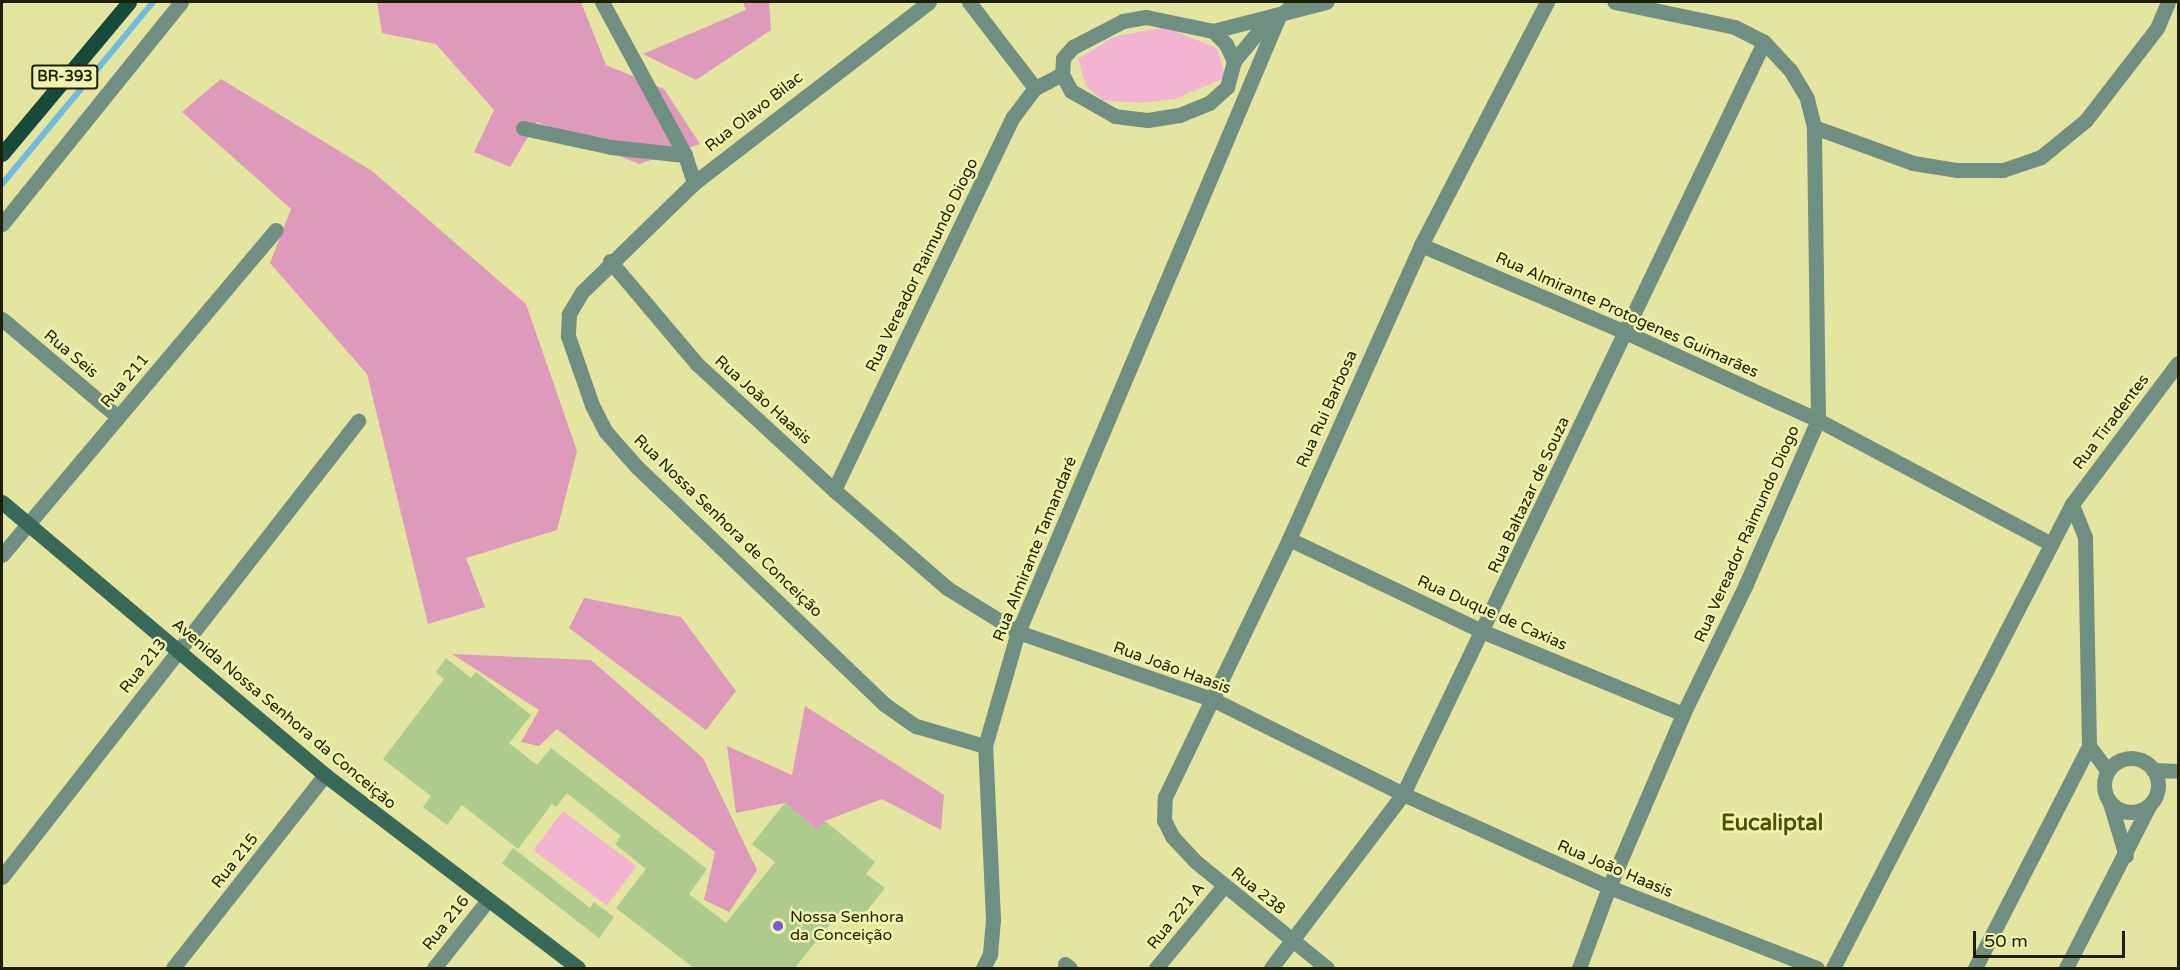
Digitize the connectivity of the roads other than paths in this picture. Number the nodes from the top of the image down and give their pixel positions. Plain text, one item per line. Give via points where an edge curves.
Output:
1 (129, 2) edge
2 (182, 2) edge
3 (602, 2) edge
4 (929, 2) edge
5 (969, 2) edge
6 (1296, 2) edge
7 (1326, 2) edge
8 (1547, 2) edge
9 (1615, 2) edge
10 (2169, 2) edge
11 (1273, 18) junction
12 (1213, 31) junction
13 (1764, 42) junction
14 (1234, 62) junction
15 (1062, 74) junction
16 (1035, 88) junction
17 (1814, 127) junction
18 (523, 128) dead end
19 (2, 154) edge
20 (685, 155) junction
21 (694, 183) junction
22 (2, 224) edge
23 (276, 230) dead end
24 (1421, 245) junction
25 (610, 261) junction
26 (2, 319) edge
27 (1625, 332) junction
28 (2178, 363) edge
29 (118, 417) junction
30 (1818, 420) junction
31 (358, 421) dead end
32 (834, 490) junction
33 (2, 502) edge
34 (2072, 504) junction
35 (26, 523) junction
36 (1288, 539) junction
37 (2051, 544) junction
38 (2, 555) edge
39 (1018, 632) junction
40 (1484, 632) junction
41 (178, 649) junction
42 (1212, 699) junction
43 (1683, 714) junction
44 (985, 746) junction
45 (2089, 746) junction
46 (2153, 770) junction
47 (2108, 771) junction
48 (2178, 771) edge
49 (324, 775) junction
50 (1403, 794) junction
51 (2110, 803) junction
52 (2149, 806) junction
53 (1172, 836) joint
54 (2126, 856) junction
55 (2, 878) edge
56 (1223, 887) junction
57 (1609, 887) junction
58 (488, 900) junction
59 (1293, 942) junction
60 (2069, 967) edge
61 (173, 969) edge
62 (434, 969) edge
63 (578, 969) edge
64 (983, 969) edge
65 (1156, 969) edge
66 (1271, 969) edge
67 (1327, 969) edge
68 (1579, 969) edge
69 (1818, 969) edge
70 (1833, 969) edge
71 (1975, 969) edge

1 - 19 main road, BR-393
2 - 22 street
3 - 20 street
4 - 21 street, Rua Olavo Bilac
5 - 16 street
6 - 11 street
7 - 11 street
8 - 24 street, Rua Rui Barbosa
9 - 13 street, Rua Vereador Raimundo Diogo via 1735,27
10 - 17 street via 2157,28 2086,120 2041,157 2003,170 1957,170 1912,163
11 - 12 street
11 - 14 street
11 - 39 street, Rua Almirante Tamandaré via 1218,164
12 - 14 street via 1226,44
12 - 15 street via 1155,18 1124,21 1073,46 1063,58
13 - 17 street, Rua Vereador Raimundo Diogo via 1790,70 1807,98
13 - 27 street, Rua Baltazar de Souza
14 - 15 street via 1227,87 1209,103 1146,120 1115,116 1071,91
15 - 16 street, Rua Vereador Raimundo Diogo
16 - 32 street, Rua Vereador Raimundo Diogo via 1013,117
17 - 30 street, Rua Vereador Raimundo Diogo
18 - 20 street via 611,147
20 - 21 street
21 - 25 street, Rua Olavo Bilac
23 - 29 street, Rua 211
24 - 27 street, Rua Almirante Protogenes Guimarães
24 - 36 street, Rua Rui Barbosa
25 - 32 street, Rua João Haasis via 697,364
25 - 44 street, Rua Nossa Senhora de Conceição via 582,292 569,314 568,336 592,405 606,432 637,467 884,704 916,726
26 - 29 street, Rua Seis
27 - 30 street, Rua Almirante Protogenes Guimarães
27 - 40 street, Rua Baltazar de Souza
28 - 34 street, Rua Tiradentes
29 - 35 street, Rua 211
30 - 37 street, Rua Almirante Protogenes Guimarães
30 - 43 street, Rua Vereador Raimundo Diogo via 1746,584
31 - 41 street, Rua 213
32 - 39 street, Rua João Haasis via 947,588
33 - 35 street, Avenida Nossa Senhora da Conceição
34 - 37 street, Rua Tiradentes
34 - 45 street via 2085,537
35 - 38 street, Rua 211
35 - 41 street, Avenida Nossa Senhora da Conceição
36 - 40 street, Rua Duque de Caxias
36 - 42 street, Rua Rui Barbosa
37 - 70 street, Rua Tiradentes
39 - 42 street, Rua João Haasis
39 - 44 street, Rua Almirante Tamandaré
40 - 43 street, Rua Duque de Caxias
40 - 50 street, Rua Baltazar de Souza
41 - 49 street, Avenida Nossa Senhora da Conceição
41 - 55 street, Rua 213
42 - 50 street, Rua João Haasis
42 - 53 street, Rua Rui Barbosa via 1165,797 1164,820
43 - 57 street, Rua Vereador Raimundo Diogo
44 - 64 street, Rua Almirante Tamandaré via 993,919 990,954
45 - 47 street
45 - 71 street
46 - 47 street via 2136,759 2115,763
46 - 48 street
46 - 52 street via 2158,789
47 - 51 street via 2104,782
49 - 58 street, Avenida Nossa Senhora da Conceição
49 - 61 street, Rua 215
50 - 57 street, Rua João Haasis
50 - 59 street, Rua Baltazar de Souza
51 - 52 street via 2129,812
51 - 54 street
52 - 54 street
53 - 56 street, Rua 238
54 - 60 street
56 - 59 street, Rua 238
56 - 65 street, Rua 221 A
57 - 68 street, Rua Vereador Raimundo Diogo
57 - 69 street, Rua João Haasis
58 - 62 street, Rua 216
58 - 63 street, Avenida Nossa Senhora da Conceição
59 - 66 street, Rua Baltazar de Souza
59 - 67 street, Rua 238

